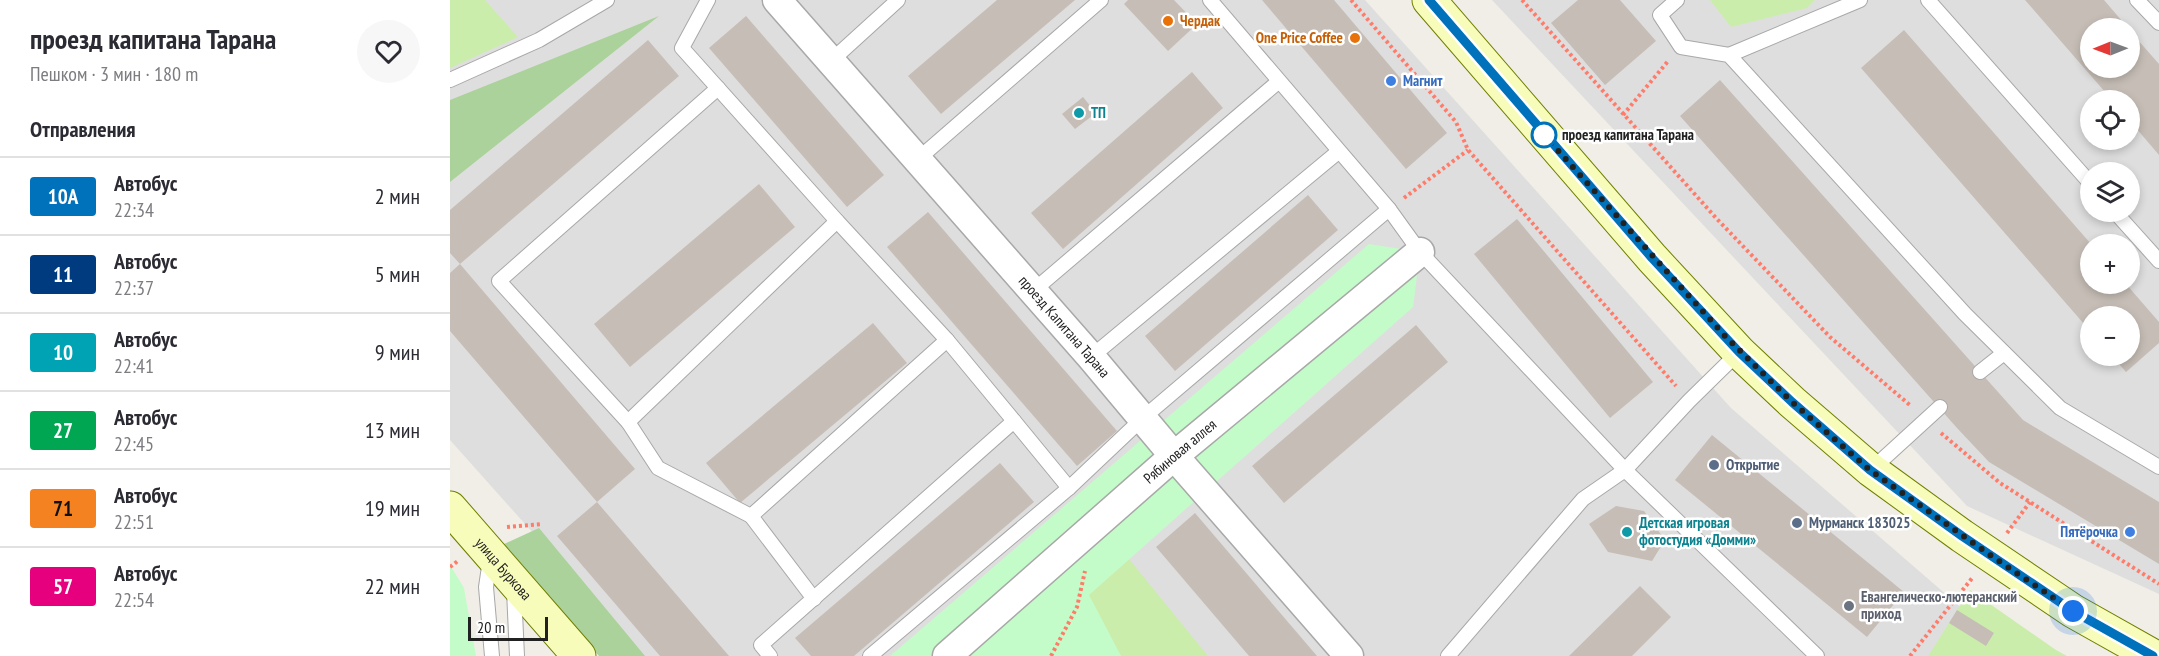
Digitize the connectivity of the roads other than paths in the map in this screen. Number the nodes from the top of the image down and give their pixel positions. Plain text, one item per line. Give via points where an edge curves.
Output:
1 (607, 0) edge
2 (708, 0) edge
3 (777, 0) edge
4 (898, 0) edge
5 (1101, 0) edge
6 (1210, 0) edge
7 (1428, 0) edge
8 (1677, 0) edge
9 (1860, 0) edge
10 (1928, 0) edge
11 (2137, 0) edge
12 (2159, 24) edge
13 (1729, 55) junction
14 (831, 61) junction
15 (450, 80) edge
16 (1278, 82) junction
17 (718, 88) junction
18 (1338, 152) junction
19 (917, 160) junction
20 (2080, 172) edge
21 (1389, 209) junction
22 (837, 221) junction
23 (2124, 222) edge
24 (1420, 252) junction
25 (2159, 261) edge
26 (1033, 291) junction
27 (947, 340) junction
28 (1739, 352) junction
29 (2004, 353) junction
30 (1091, 357) junction
31 (1980, 372) dead end
32 (1940, 407) dead end
33 (1143, 418) junction
34 (1014, 421) junction
35 (628, 422) junction
36 (1174, 456) junction
37 (2159, 467) edge
38 (1625, 470) junction
39 (1870, 470) junction
40 (1069, 488) junction
41 (450, 508) edge
42 (751, 516) junction
43 (496, 541) junction
44 (513, 580) junction
45 (814, 599) junction
46 (492, 656) edge
47 (517, 656) edge
48 (579, 656) edge
49 (770, 656) edge
50 (870, 656) edge
51 (946, 656) edge
52 (1349, 656) edge
53 (1448, 656) edge
54 (1817, 656) edge
55 (2153, 656) edge

1 - 15 lane via 538,40
2 - 17 lane via 682,48
3 - 14 street, проезд Капитана Тарана
4 - 14 lane
5 - 19 lane
6 - 16 lane
7 - 28 main road
8 - 13 lane via 1660,15 1681,47
9 - 13 lane
10 - 20 lane
11 - 12 lane
13 - 29 lane
14 - 19 street, проезд Капитана Тарана
16 - 18 lane
16 - 26 lane
17 - 22 lane
17 - 35 lane via 499,280
18 - 21 lane
18 - 30 lane
19 - 26 street, проезд Капитана Тарана
21 - 24 lane
21 - 33 lane
22 - 27 lane
22 - 35 lane
23 - 25 lane
24 - 36 street, Рябиновая аллея
24 - 38 lane
26 - 30 street, проезд Капитана Тарана
27 - 34 lane
27 - 42 lane
28 - 38 lane
28 - 39 main road
29 - 31 lane
29 - 37 lane via 2060,408
30 - 33 street, проезд Капитана Тарана
32 - 39 lane
33 - 36 street, проезд Капитана Тарана
33 - 40 lane
34 - 40 lane
34 - 45 lane
35 - 42 lane via 658,468
36 - 51 street, Рябиновая аллея
36 - 52 street, проезд Капитана Тарана
38 - 53 lane via 1583,500
38 - 54 lane
39 - 55 main road via 2073,611
40 - 50 lane
41 - 43 main road, улица Буркова
42 - 45 lane
43 - 44 main road, улица Буркова
43 - 46 lane via 486,587
44 - 47 lane
44 - 48 main road, улица Буркова
45 - 49 lane via 761,645

